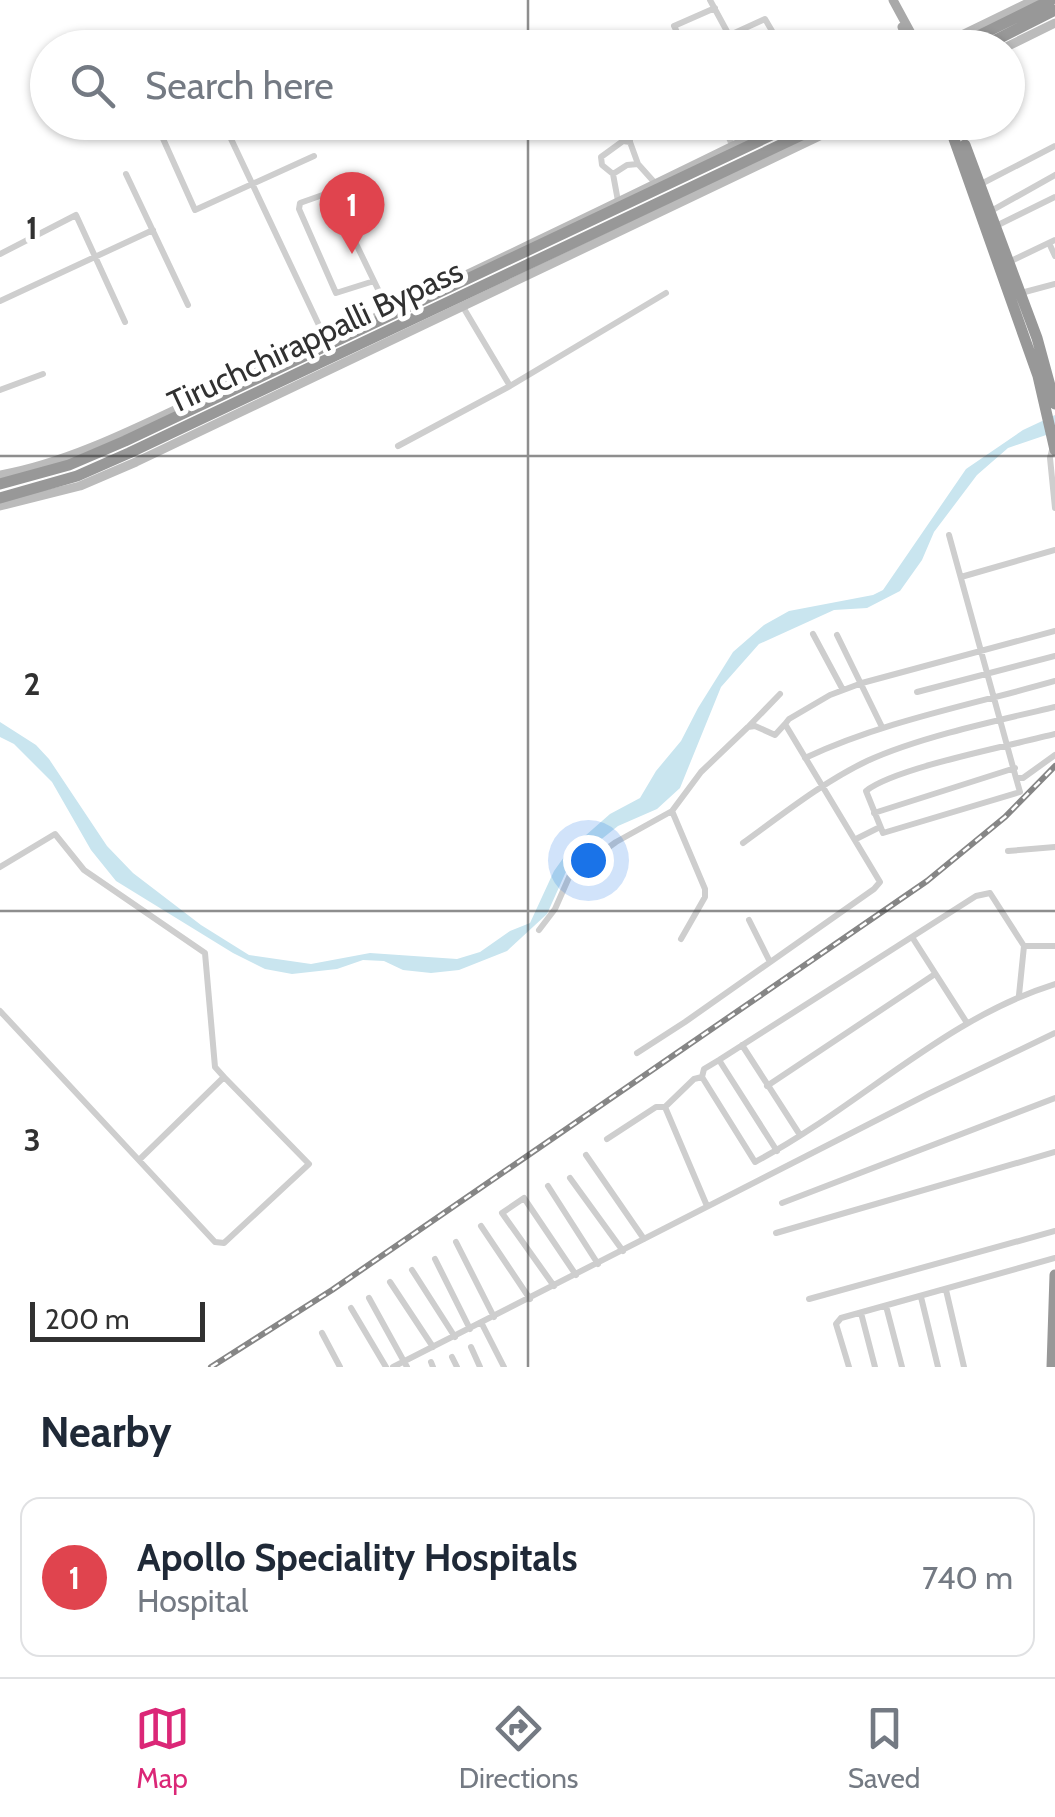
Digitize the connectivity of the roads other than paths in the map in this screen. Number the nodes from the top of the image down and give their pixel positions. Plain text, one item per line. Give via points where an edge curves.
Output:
1 (710, 0) edge
2 (1034, 0) edge
3 (1051, 0) edge
4 (894, 1) edge
5 (1016, 4) edge
6 (715, 8) junction
7 (1055, 10) edge
8 (1055, 23) edge
9 (676, 30) edge
10 (727, 30) edge
11 (741, 30) edge
12 (771, 30) edge
13 (905, 30) edge
14 (974, 30) edge
15 (984, 30) edge
16 (1016, 30) edge
17 (1025, 38) edge
18 (164, 140) edge
19 (231, 140) edge
20 (730, 140) edge
21 (754, 140) edge
22 (766, 140) edge
23 (770, 140) edge
24 (811, 140) edge
25 (955, 140) edge
26 (958, 140) edge
27 (630, 142) joint
28 (733, 146) junction
29 (1055, 146) edge
30 (314, 156) dead end
31 (638, 164) junction
32 (126, 174) dead end
33 (613, 174) junction
34 (1055, 175) edge
35 (655, 183) junction
36 (981, 184) junction
37 (252, 185) junction
38 (1055, 197) edge
39 (618, 201) junction
40 (991, 211) junction
41 (996, 226) junction
42 (153, 230) junction
43 (560, 233) junction
44 (1052, 242) edge
45 (0, 254) edge
46 (1055, 256) edge
47 (94, 257) junction
48 (1010, 262) junction
49 (374, 281) junction
50 (1055, 284) edge
51 (1021, 292) junction
52 (666, 293) dead end
53 (0, 301) edge
54 (188, 305) dead end
55 (463, 306) junction
56 (388, 310) junction
57 (125, 322) dead end
58 (326, 340) junction
59 (43, 374) dead end
60 (510, 386) junction
61 (0, 390) edge
62 (1053, 404) edge
63 (1054, 444) edge
64 (398, 446) dead end
65 (0, 476) edge
66 (0, 484) edge
67 (0, 498) edge
68 (0, 506) edge
69 (1055, 508) edge
70 (949, 535) dead end
71 (1055, 550) edge
72 (961, 578) junction
73 (1055, 630) edge
74 (814, 634) dead end
75 (837, 635) dead end
76 (982, 649) junction
77 (1055, 656) edge
78 (988, 672) junction
79 (1055, 681) edge
80 (862, 683) junction
81 (843, 690) junction
82 (917, 692) dead end
83 (780, 694) dead end
84 (995, 697) junction
85 (1055, 707) edge
86 (1000, 720) junction
87 (785, 724) junction
88 (748, 726) junction
89 (882, 727) junction
90 (1055, 734) edge
91 (1007, 746) junction
92 (1055, 756) edge
93 (805, 758) junction
94 (1015, 768) junction
95 (1016, 778) junction
96 (823, 786) junction
97 (672, 811) junction
98 (874, 812) junction
99 (880, 826) junction
100 (856, 839) junction
101 (743, 843) dead end
102 (1055, 846) edge
103 (1008, 851) dead end
104 (0, 867) edge
105 (749, 920) dead end
106 (540, 930) dead end
107 (912, 937) junction
108 (681, 939) dead end
109 (1024, 946) junction
110 (1055, 946) edge
111 (770, 962) junction
112 (935, 974) junction
113 (1055, 984) edge
114 (1019, 996) junction
115 (0, 1010) edge
116 (968, 1023) junction
117 (1055, 1034) edge
118 (742, 1045) junction
119 (636, 1052) dead end
120 (718, 1060) junction
121 (224, 1077) junction
122 (702, 1077) junction
123 (766, 1086) junction
124 (1055, 1098) edge
125 (665, 1107) junction
126 (800, 1135) junction
127 (607, 1140) dead end
128 (777, 1150) junction
129 (1055, 1152) edge
130 (586, 1155) dead end
131 (139, 1160) junction
132 (570, 1178) dead end
133 (548, 1186) dead end
134 (782, 1203) dead end
135 (707, 1206) junction
136 (481, 1226) dead end
137 (776, 1232) dead end
138 (1055, 1232) edge
139 (644, 1239) junction
140 (456, 1242) dead end
141 (623, 1250) junction
142 (1055, 1258) edge
143 (435, 1259) dead end
144 (598, 1264) junction
145 (412, 1270) dead end
146 (576, 1275) junction
147 (1055, 1275) edge
148 (390, 1282) dead end
149 (554, 1286) junction
150 (946, 1290) junction
151 (369, 1298) dead end
152 (921, 1298) junction
153 (530, 1299) junction
154 (808, 1299) dead end
155 (886, 1306) junction
156 (352, 1308) dead end
157 (861, 1313) junction
158 (494, 1317) junction
159 (482, 1323) junction
160 (470, 1329) junction
161 (322, 1333) dead end
162 (454, 1337) junction
163 (433, 1347) junction
164 (471, 1347) dead end
165 (452, 1357) dead end
166 (406, 1364) edge
167 (340, 1367) edge
168 (386, 1367) edge
169 (394, 1367) edge
170 (457, 1367) edge
171 (480, 1367) edge
172 (504, 1367) edge
173 (849, 1367) edge
174 (875, 1367) edge
175 (902, 1367) edge
176 (938, 1367) edge
177 (964, 1367) edge
178 (1052, 1367) edge

1 - 6 street
2 - 5 street
3 - 15 highway
4 - 13 main road
5 - 14 street
6 - 9 street
6 - 10 street
7 - 16 highway
8 - 17 street
11 - 12 street via 765,19
18 - 37 street via 195,210
19 - 37 street
20 - 28 street
21 - 28 street
22 - 43 highway, Tiruchchirappalli Bypass
23 - 67 highway, Tiruchchirappalli Bypass via 647,210 129,453
24 - 55 street
25 - 62 highway
26 - 36 highway
27 - 31 street
27 - 33 street via 601,158
28 - 35 street
29 - 36 street
30 - 37 street
31 - 33 street
31 - 35 street
32 - 42 street
33 - 39 street
34 - 40 street
35 - 39 street
36 - 40 highway
37 - 58 street
38 - 41 street
39 - 43 street
40 - 41 highway
41 - 48 highway
42 - 47 street
42 - 54 street
43 - 56 street
43 - 66 highway, Tiruchchirappalli Bypass via 124,442
44 - 46 street
44 - 48 street
45 - 47 street via 76,215
47 - 53 street
47 - 57 street
48 - 51 highway
49 - 49 street via 336,293 300,204 331,192
49 - 56 street
50 - 51 street
51 - 62 highway
52 - 60 street
55 - 60 street
55 - 68 street via 108,474
56 - 58 street
58 - 65 street via 66,456
59 - 61 street
60 - 64 street
62 - 63 highway
63 - 69 street
70 - 72 street
71 - 72 street
72 - 76 street
73 - 76 street
74 - 81 street
75 - 80 street
76 - 78 street
76 - 80 street
77 - 78 street
78 - 82 street
78 - 84 street
79 - 84 street
80 - 81 street
80 - 89 street
81 - 87 street
83 - 88 street
84 - 86 street
84 - 89 street
85 - 86 street
86 - 91 street
86 - 96 street via 869,760
87 - 88 street via 772,735
87 - 93 street
88 - 97 street
89 - 93 street
90 - 91 street
91 - 94 street
91 - 98 street via 867,788
92 - 95 street
93 - 96 street
94 - 95 street
94 - 98 street
95 - 99 street via 1020,792 883,832
96 - 100 street
96 - 101 street
97 - 106 street via 570,875
97 - 108 street via 705,889
98 - 99 street
99 - 100 street
100 - 111 street via 878,886
102 - 103 street
104 - 121 street via 55,834 84,870 205,953 215,1067
105 - 111 street
107 - 109 street via 990,893
107 - 112 street
107 - 118 street
109 - 110 street
109 - 114 street
111 - 119 street
112 - 116 street
112 - 123 street
113 - 114 street
114 - 116 street
115 - 131 street
116 - 126 street
117 - 135 street
118 - 120 street
118 - 123 street
120 - 122 street
120 - 128 street
121 - 131 street
121 - 131 street via 309,1164 224,1243 215,1242
122 - 125 street
122 - 128 street via 755,1162
123 - 126 street
124 - 134 street
125 - 127 street
125 - 135 street
126 - 128 street
129 - 137 street
130 - 139 street
132 - 141 street
133 - 144 street
135 - 139 street
136 - 153 street
138 - 154 street
139 - 141 street
140 - 158 street
141 - 144 street
142 - 150 street
143 - 160 street
144 - 146 street
145 - 162 street
146 - 149 street
146 - 149 street via 524,1198 502,1213
147 - 178 highway
148 - 163 street
149 - 153 street
150 - 152 street
150 - 177 street
151 - 166 street
152 - 155 street
152 - 176 street
153 - 158 street
155 - 157 street
155 - 175 street
156 - 168 street
157 - 173 street via 836,1324
157 - 174 street
158 - 159 street
159 - 160 street
159 - 172 street
160 - 162 street
161 - 167 street
162 - 163 street
163 - 166 street
164 - 171 street
165 - 170 street
166 - 169 street

